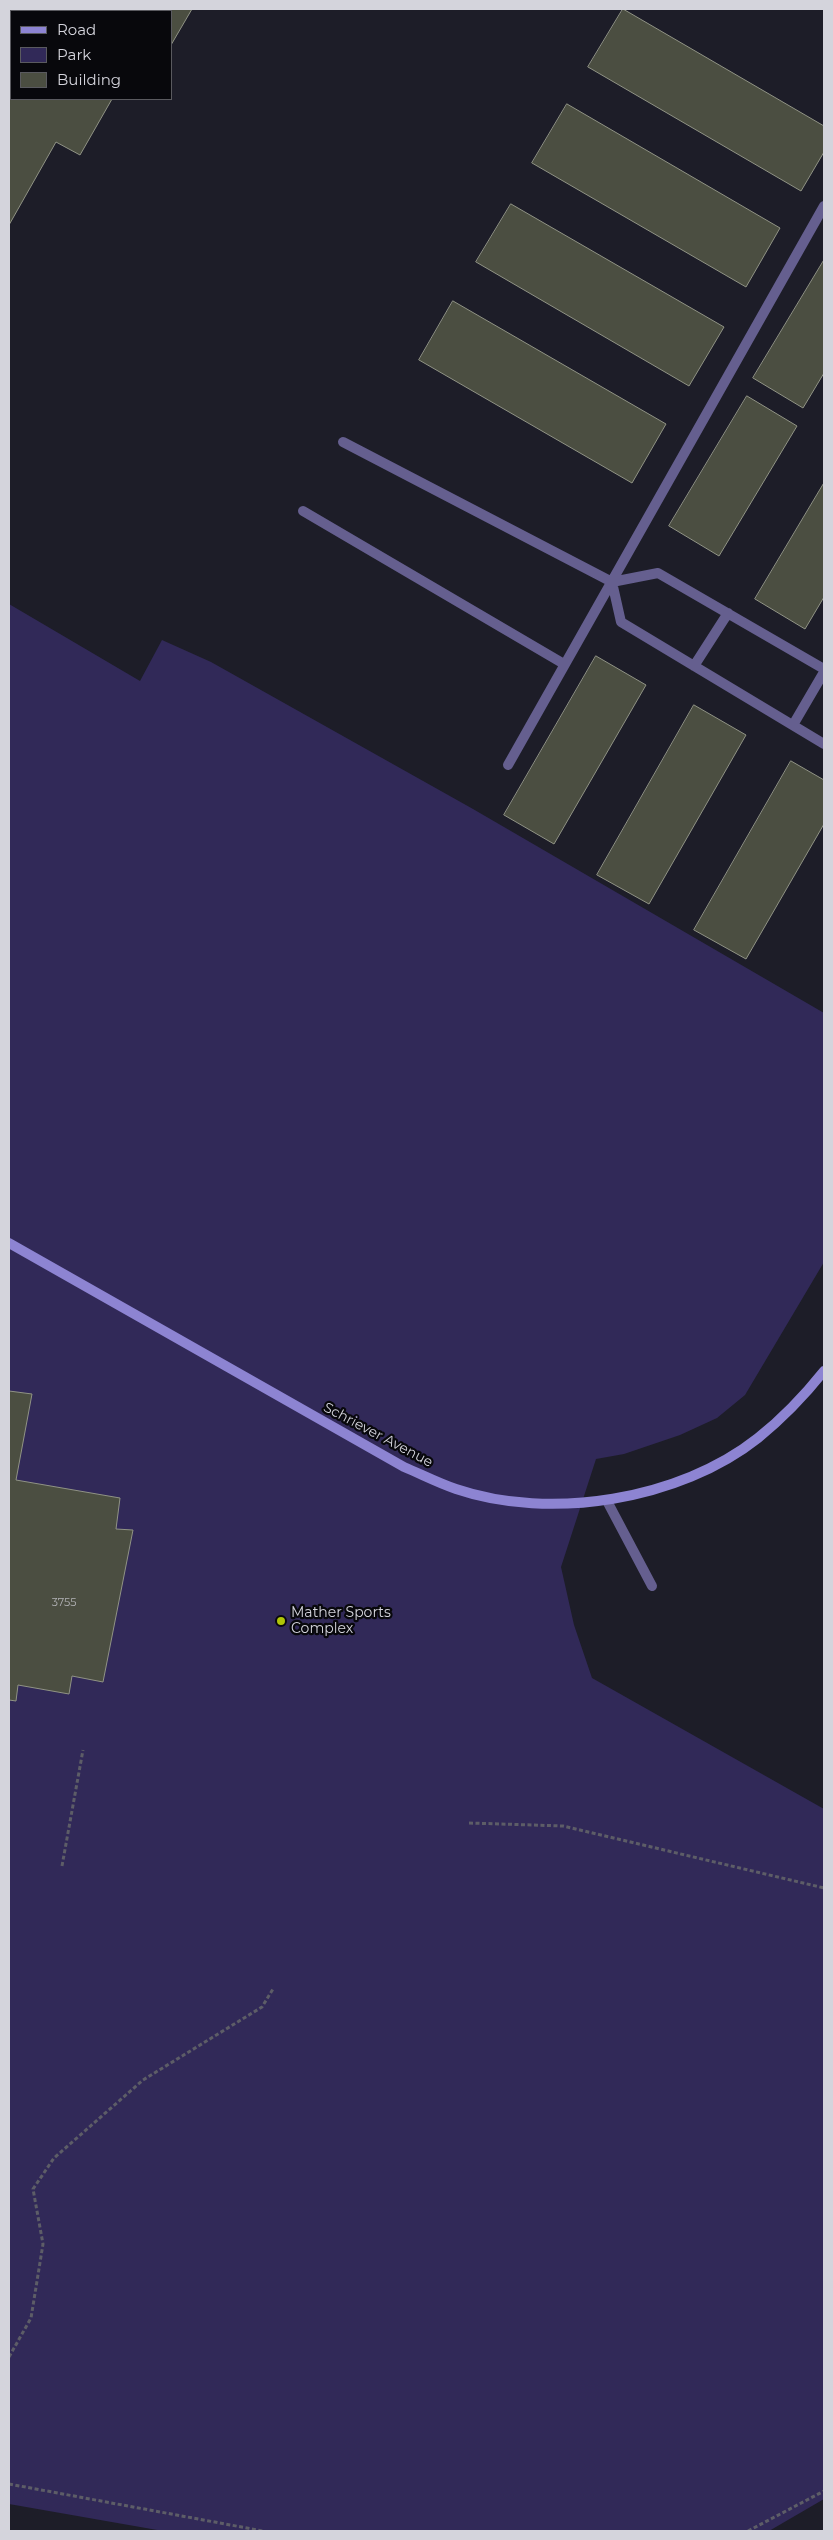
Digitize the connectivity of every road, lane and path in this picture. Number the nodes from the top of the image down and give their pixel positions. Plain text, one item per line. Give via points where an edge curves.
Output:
1 (824, 206) edge
2 (343, 442) dead end
3 (303, 511) dead end
4 (612, 582) junction
5 (728, 614) junction
6 (564, 664) junction
7 (694, 666) junction
8 (824, 671) edge
9 (793, 725) junction
10 (824, 744) edge
11 (508, 765) dead end
12 (9, 1243) edge
13 (824, 1371) edge
14 (607, 1501) junction
15 (652, 1586) dead end
16 (83, 1750) dead end
17 (469, 1823) dead end
18 (62, 1866) dead end
19 (824, 1888) edge
20 (273, 1989) dead end
21 (9, 2356) edge
22 (9, 2484) edge
23 (824, 2491) edge
24 (263, 2531) edge
25 (748, 2531) edge

1 - 4 lane
2 - 4 lane
3 - 6 lane
4 - 5 lane via 658,573
4 - 6 lane
4 - 7 lane via 621,622
5 - 7 lane
5 - 8 lane
6 - 11 lane
7 - 9 lane
8 - 9 lane
9 - 10 lane
12 - 14 street, Schriever Avenue via 404,1467 457,1489 514,1502 561,1505
13 - 14 street, Schriever Avenue via 800,1401 757,1439 715,1464 664,1487
14 - 15 lane
16 - 18 path
17 - 19 path via 563,1826
20 - 21 path via 262,2007 142,2080 54,2158 33,2189 43,2244 31,2318
22 - 24 path
23 - 25 path

